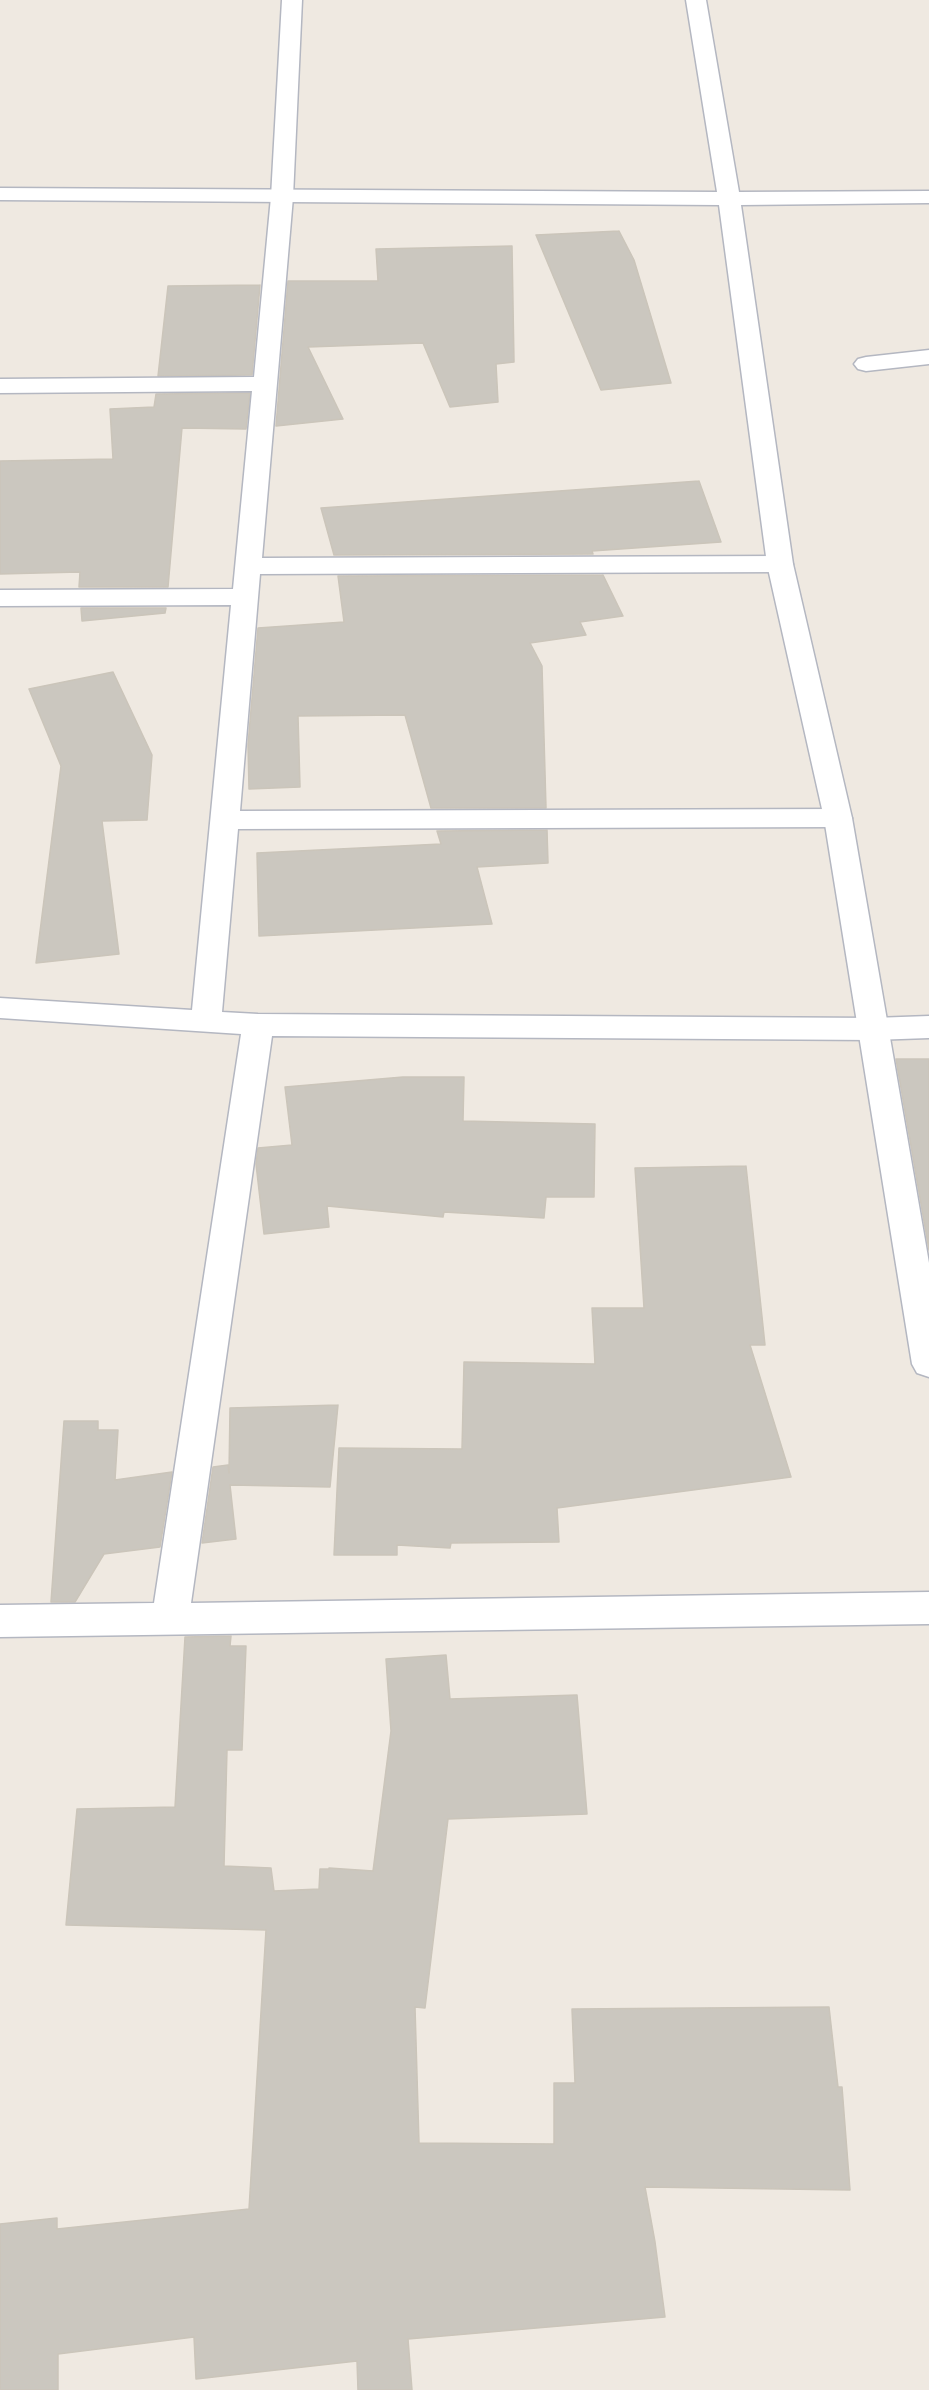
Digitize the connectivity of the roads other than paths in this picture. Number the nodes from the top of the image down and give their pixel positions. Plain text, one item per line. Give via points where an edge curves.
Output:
1 (292, 0) edge
2 (696, 0) edge
3 (0, 194) edge
4 (282, 197) junction
5 (929, 197) edge
6 (729, 199) junction
7 (929, 357) edge
8 (866, 364) dead end
9 (265, 384) junction
10 (0, 386) edge
11 (780, 564) junction
12 (248, 566) junction
13 (245, 597) junction
14 (0, 598) edge
15 (838, 818) junction
16 (225, 820) junction
17 (0, 1008) edge
18 (206, 1022) junction
19 (258, 1025) junction
20 (929, 1028) edge
21 (873, 1029) junction
22 (929, 1364) edge
23 (929, 1608) edge
24 (170, 1619) junction
25 (0, 1621) edge

1 - 4 street
2 - 6 street
3 - 4 street
4 - 6 street
4 - 9 street
5 - 6 street
6 - 11 street
7 - 8 street
9 - 10 street
9 - 12 street
11 - 12 street
11 - 15 street
12 - 13 street
13 - 14 street
13 - 16 street
15 - 16 street
15 - 21 street
16 - 18 street
17 - 18 street
18 - 19 street
19 - 21 street
19 - 24 street
20 - 21 street
21 - 22 street
23 - 24 street
24 - 25 street

